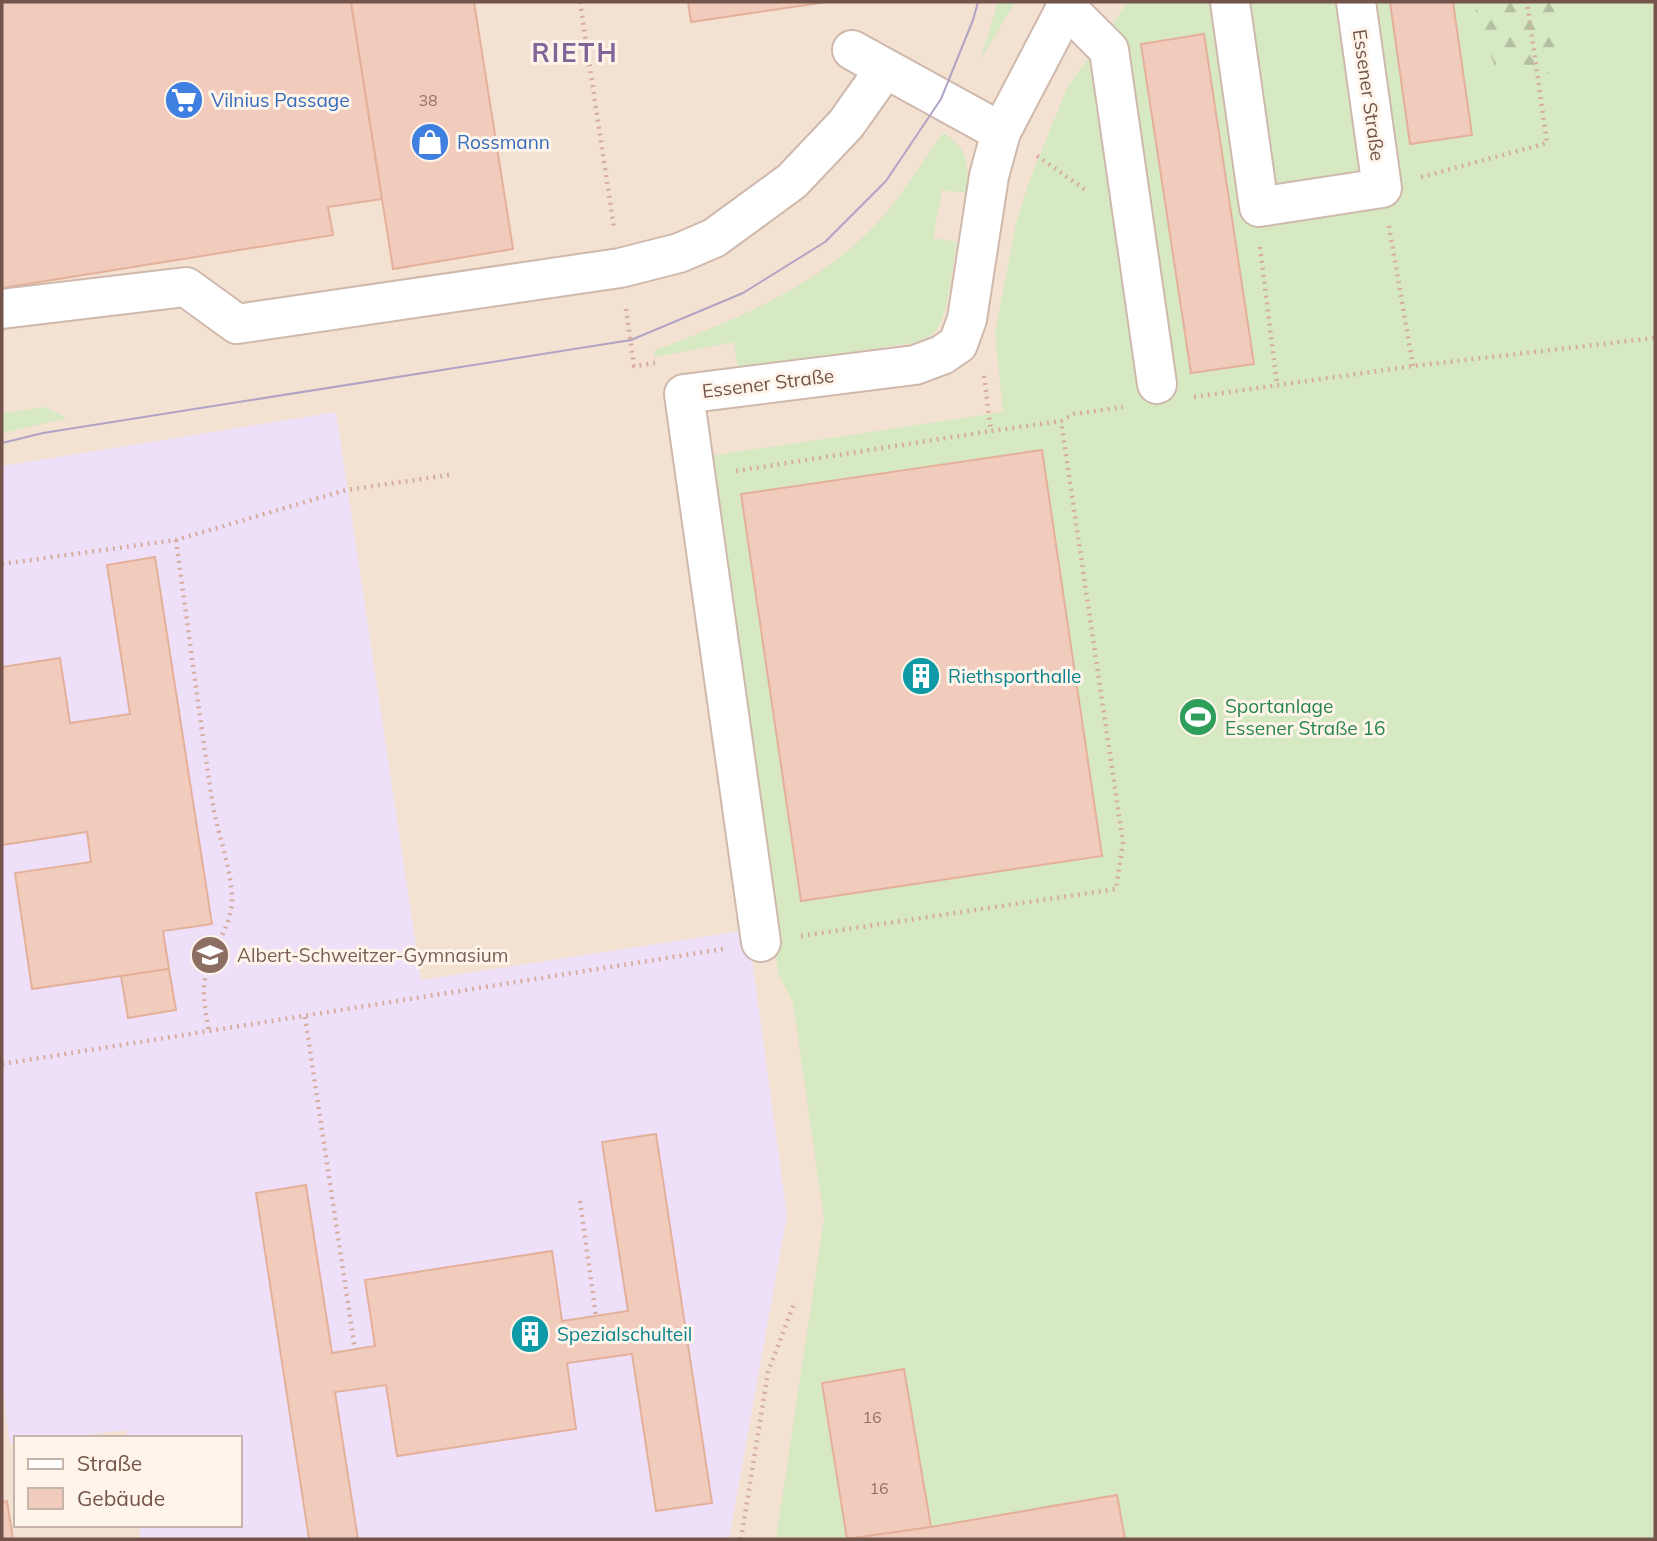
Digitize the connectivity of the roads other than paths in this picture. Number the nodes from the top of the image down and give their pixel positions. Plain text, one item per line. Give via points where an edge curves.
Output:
1 (1230, 2) edge
2 (1356, 2) edge
3 (1067, 4) edge
4 (852, 50) dead end
5 (885, 69) junction
6 (1001, 132) junction
7 (2, 309) edge
8 (1159, 396) road end
9 (761, 942) road end

1 - 2 street, Essener Straße via 1259,207 1382,188
3 - 6 street
3 - 8 street via 1109,50
4 - 5 street
5 - 6 street
5 - 7 street via 846,124 792,181 714,238 679,253 620,268 237,324 186,287
6 - 9 street, Essener Straße via 989,176 967,319 958,344 915,365 684,394

